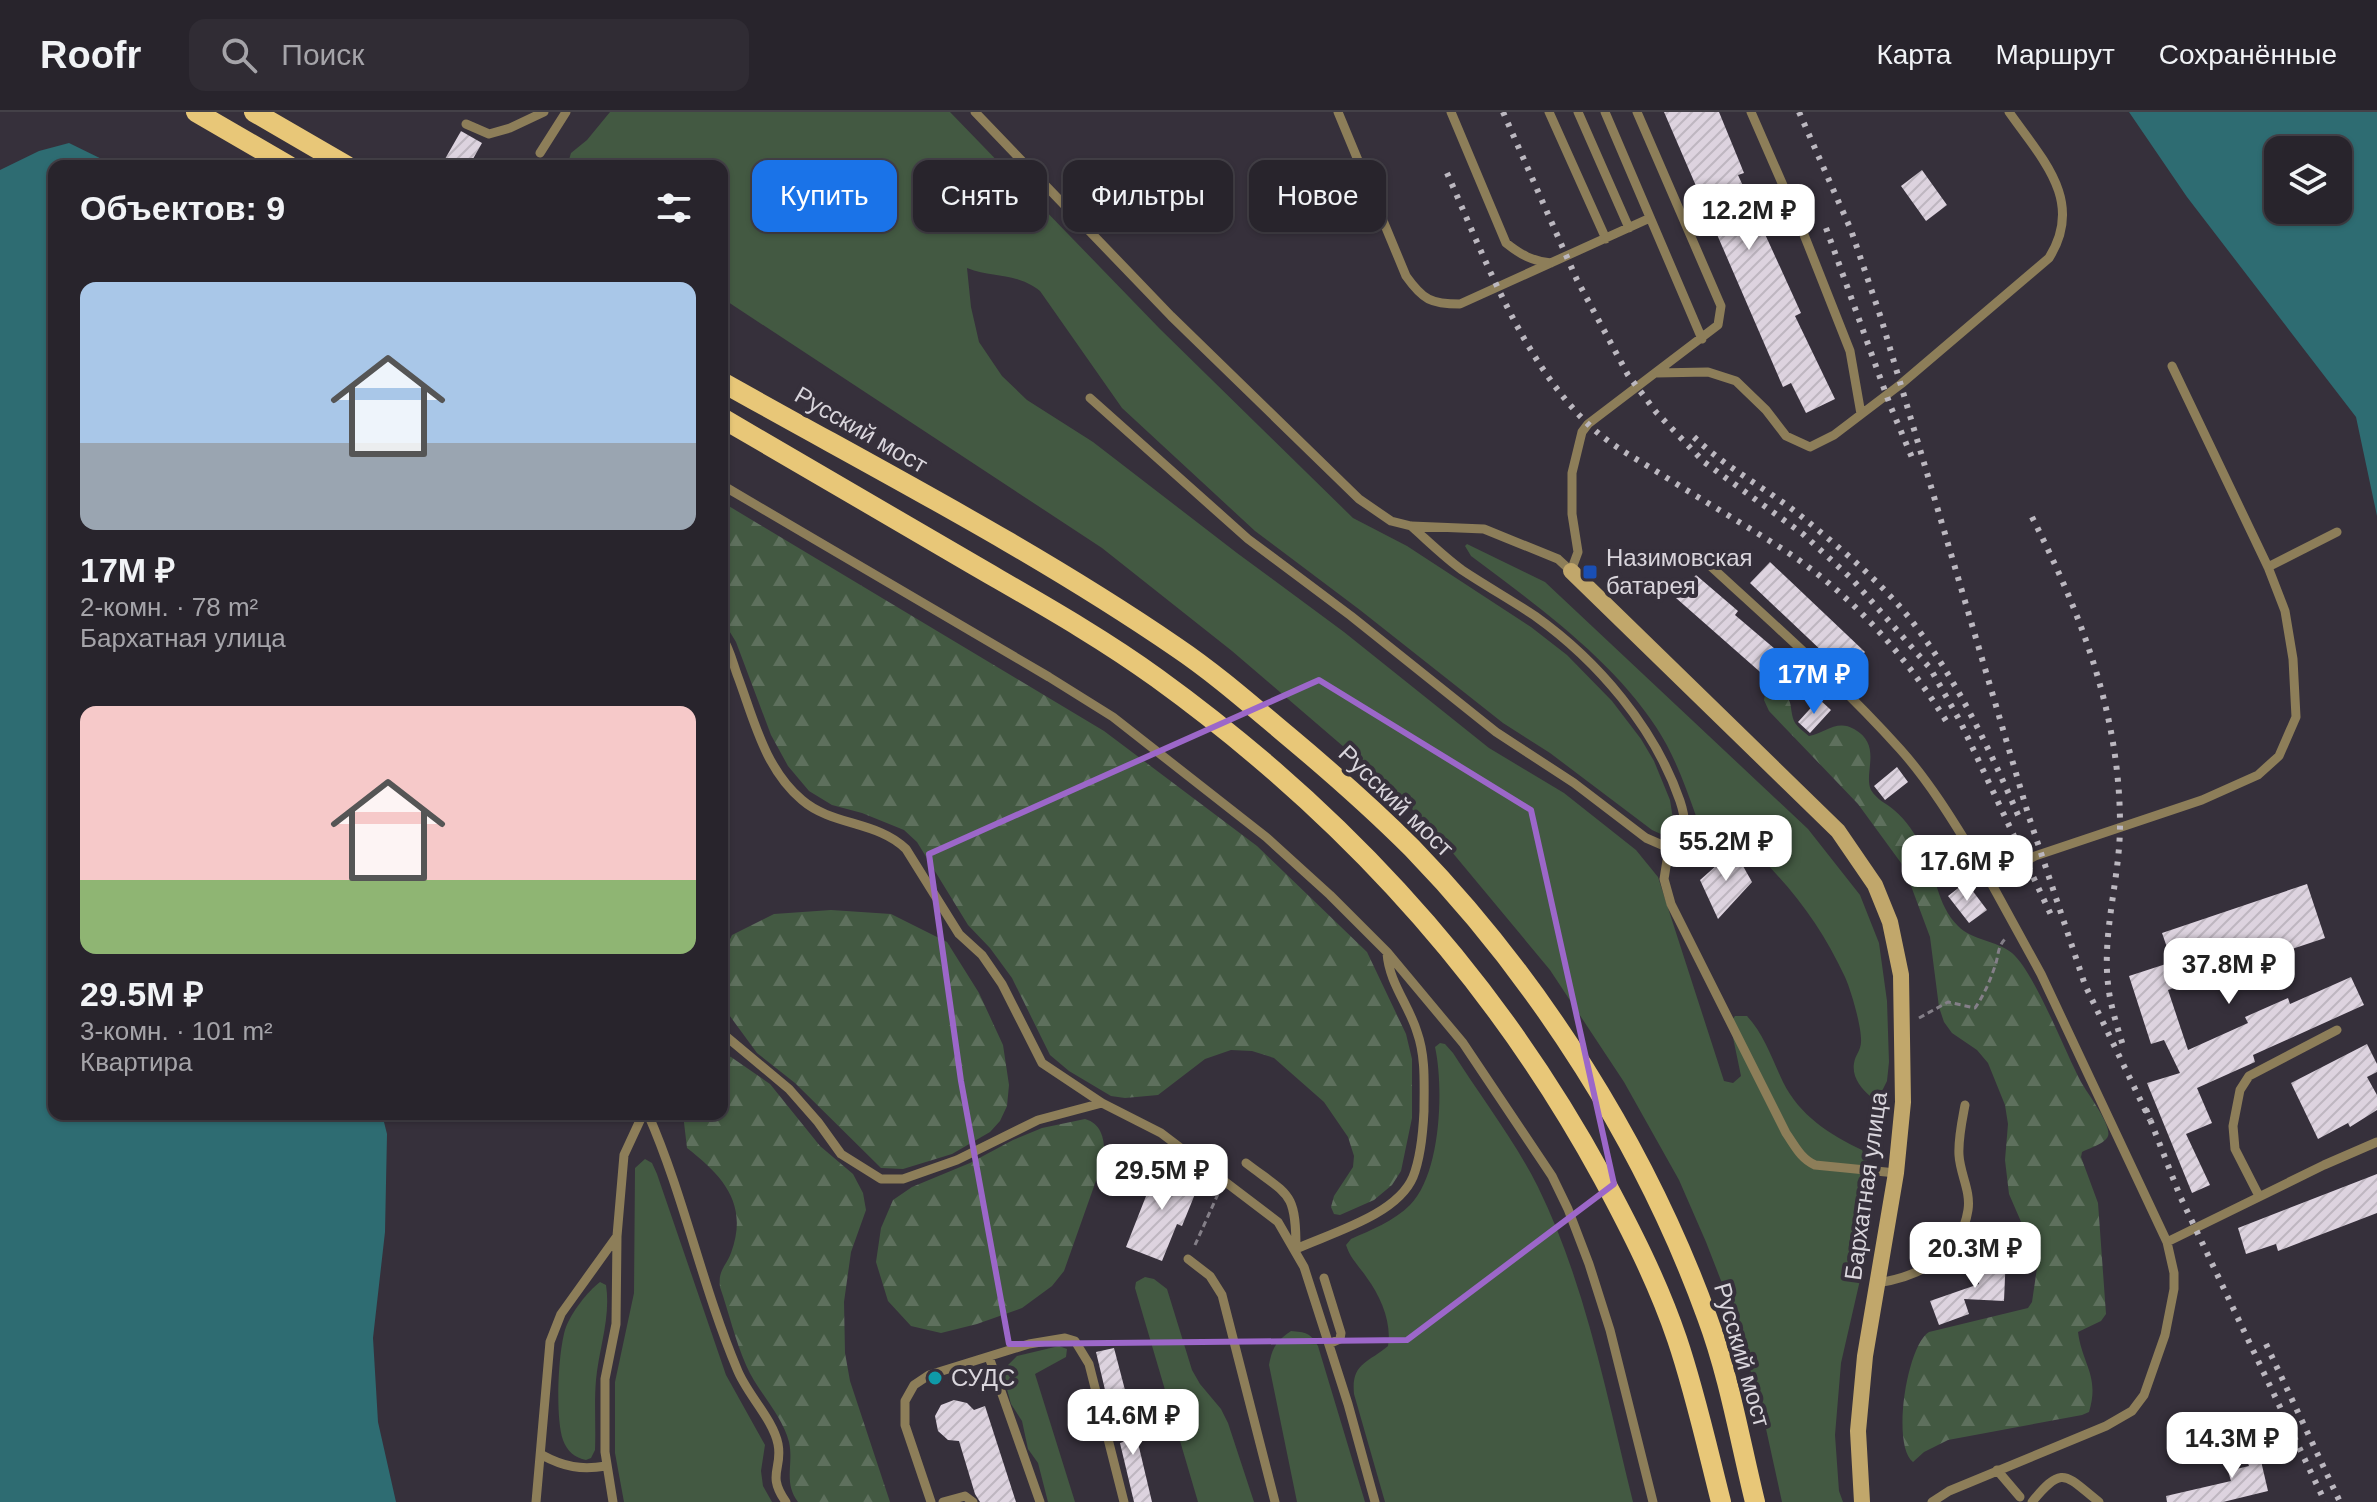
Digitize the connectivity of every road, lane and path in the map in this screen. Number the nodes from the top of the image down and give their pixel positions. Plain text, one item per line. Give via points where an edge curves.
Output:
1 (196, 112) edge
2 (254, 112) edge
3 (544, 112) edge
4 (566, 112) edge
5 (975, 112) edge
6 (1338, 112) edge
7 (1451, 112) edge
8 (1549, 112) edge
9 (1578, 112) edge
10 (1605, 112) edge
11 (1637, 112) edge
12 (1751, 112) edge
13 (2009, 112) edge
14 (466, 124) dead end
15 (540, 153) dead end
16 (279, 160) edge
17 (337, 160) edge
18 (1650, 218) junction
19 (1629, 228) junction
20 (1606, 239) junction
21 (1552, 264) junction
22 (1702, 339) junction
23 (2172, 366) dead end
24 (1656, 373) junction
25 (728, 385) edge
26 (1090, 398) dead end
27 (1861, 414) junction
28 (728, 421) edge
29 (728, 489) edge
30 (1411, 526) junction
31 (2337, 532) dead end
32 (1705, 561) dead end
33 (2268, 567) junction
34 (1571, 571) junction
35 (728, 653) edge
36 (1669, 848) junction
37 (1990, 881) junction
38 (2017, 931) junction
39 (1387, 952) junction
40 (1903, 1027) junction
41 (2337, 1030) dead end
42 (728, 1038) edge
43 (1102, 1103) junction
44 (1965, 1105) dead end
45 (642, 1120) edge
46 (648, 1120) edge
47 (2377, 1142) edge
48 (1246, 1163) dead end
49 (1896, 1173) junction
50 (1225, 1180) junction
51 (2259, 1196) junction
52 (617, 1236) junction
53 (2167, 1242) junction
54 (1296, 1249) junction
55 (1188, 1259) joint
56 (1324, 1278) dead end
57 (1877, 1283) junction
58 (1329, 1344) junction
59 (989, 1357) junction
60 (542, 1455) junction
61 (606, 1466) junction
62 (1997, 1470) junction
63 (2020, 1500) edge
64 (536, 1502) edge
65 (613, 1502) edge
66 (786, 1502) edge
67 (931, 1502) edge
68 (943, 1502) edge
69 (973, 1502) edge
70 (1040, 1502) edge
71 (1124, 1502) edge
72 (1275, 1502) edge
73 (1375, 1502) edge
74 (1653, 1502) edge
75 (1721, 1502) edge
76 (1755, 1502) edge
77 (1862, 1502) edge
78 (1932, 1502) edge
79 (2032, 1502) edge
80 (2099, 1502) edge

1 - 16 main road
2 - 17 main road
3 - 14 lane via 489,134
4 - 15 lane
5 - 30 lane via 1171,316 1359,499 1391,521
6 - 21 lane via 1406,276 1419,295 1438,304 1460,304
7 - 21 lane via 1506,243 1535,261
8 - 20 lane
9 - 19 lane
10 - 18 lane
11 - 22 lane via 1721,306 1718,325
12 - 27 lane via 1850,351
13 - 27 lane via 2055,178 2065,210 2061,240 2049,258
18 - 19 lane
18 - 22 lane
19 - 20 lane
20 - 21 lane
22 - 24 lane
23 - 33 lane
24 - 27 lane via 1708,372 1736,381 1786,436 1810,447
24 - 34 lane via 1582,432 1572,473 1578,552
25 - 76 main road, Русский мост via 1094,592 1178,648 1354,792 1414,851 1529,988 1602,1096 1655,1193 1709,1321
26 - 36 lane via 1248,539 1496,732 1646,838
28 - 75 main road via 1077,625 1157,678 1294,787 1387,878 1499,1013 1569,1116 1621,1212 1676,1338
29 - 39 lane via 1113,717 1266,837
30 - 34 lane via 1484,529 1550,555
30 - 36 lane via 1460,568 1573,647 1636,714 1662,757 1683,811 1684,835
31 - 33 lane
32 - 37 lane via 1900,749
33 - 37 lane via 2285,611 2293,659 2296,717 2279,756 2258,775 2202,800 2035,856
34 - 40 street, Бархатная улица via 1851,848 1890,922 1901,975
35 - 43 lane via 778,773 803,802 895,837 959,934 1002,984 1042,1063
36 - 49 lane via 1664,879 1671,904 1798,1152 1815,1165
37 - 38 lane
38 - 40 path via 2003,940 1975,1008 1948,1002
38 - 53 lane
39 - 54 lane via 1424,1059 1424,1120 1413,1177 1400,1196 1377,1213
39 - 74 lane via 1463,1043 1552,1176 1568,1209 1610,1330
40 - 49 street, Бархатная улица
41 - 51 lane via 2249,1076 2240,1090 2235,1149
42 - 43 lane via 789,1089 841,1154 881,1179 916,1175 1038,1120
43 - 50 lane via 1161,1133
44 - 57 lane via 1958,1154 1968,1188 1963,1227 1936,1263 1903,1279
45 - 52 lane via 624,1155
46 - 66 lane via 669,1163 737,1371 778,1444 776,1484
47 - 51 lane
48 - 54 lane via 1290,1198
49 - 57 street, Бархатная улица
50 - 54 lane via 1278,1222
50 - 55 path
51 - 53 lane
52 - 60 lane via 554,1327
52 - 61 lane via 616,1324 605,1379
53 - 62 lane via 2174,1273 2171,1304 2144,1395 2132,1411 2106,1426
54 - 58 lane
55 - 72 lane via 1210,1276 1222,1295
56 - 58 lane via 1341,1333
57 - 77 street, Бархатная улица via 1858,1431
58 - 73 lane
59 - 67 lane via 929,1375 914,1385 905,1401 905,1425
59 - 70 lane
59 - 71 lane via 1029,1344 1075,1341 1089,1364
60 - 61 lane via 562,1466
60 - 64 lane
61 - 65 lane
62 - 63 lane
62 - 78 lane
68 - 69 lane via 965,1496
79 - 80 lane via 2059,1477

